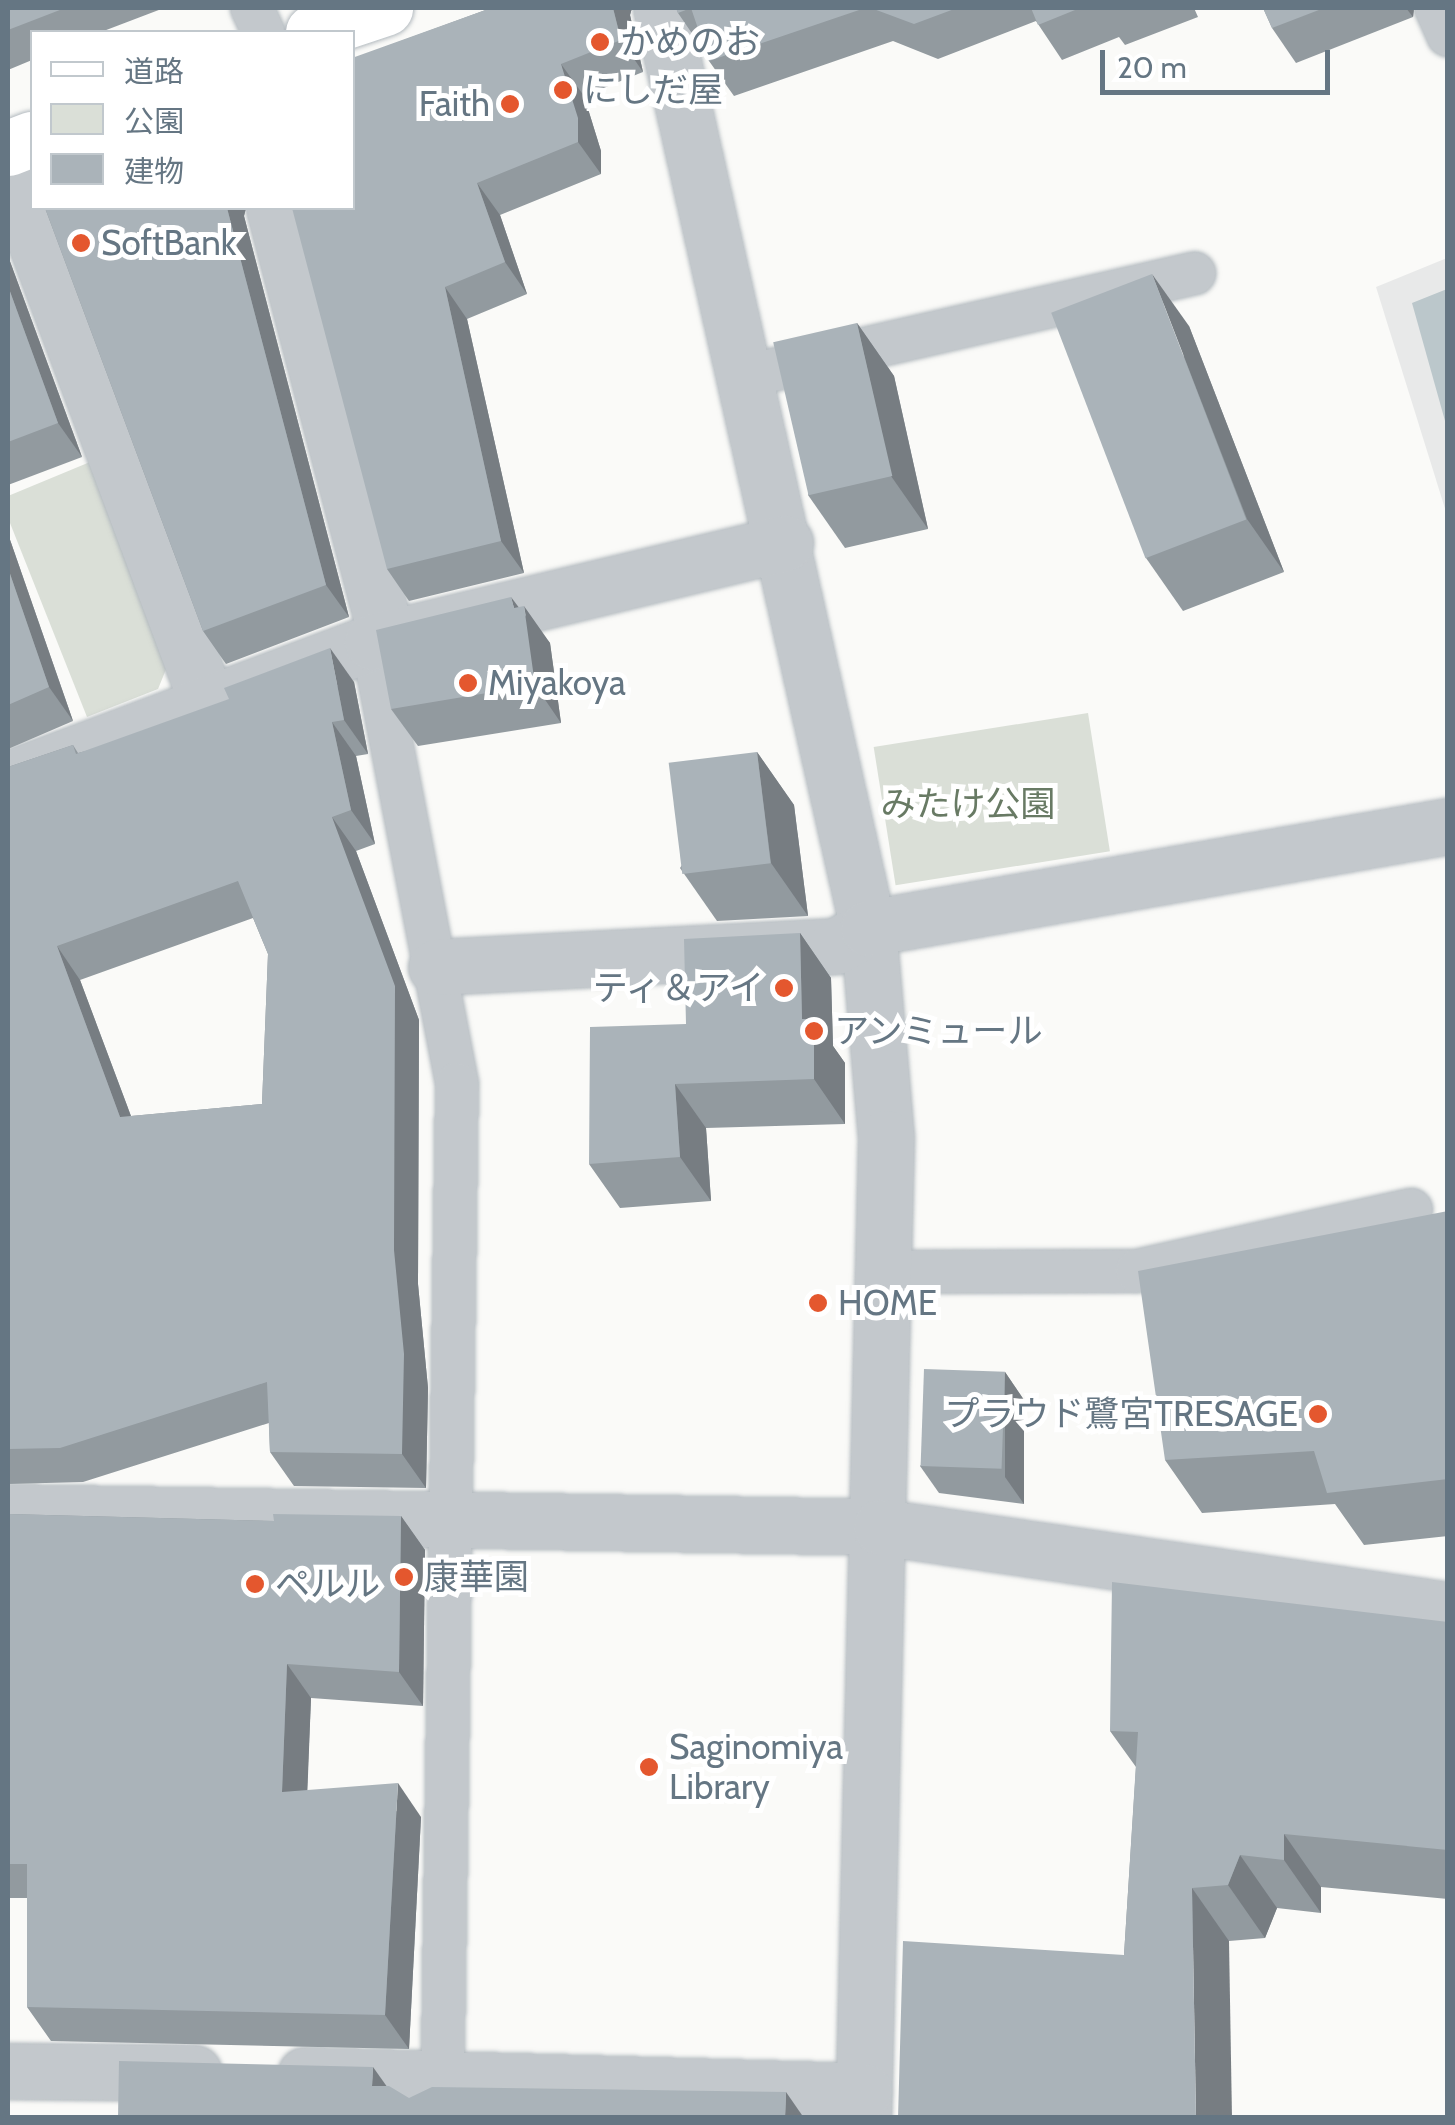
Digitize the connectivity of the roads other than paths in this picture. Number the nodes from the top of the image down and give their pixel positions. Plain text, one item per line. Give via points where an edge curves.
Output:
1 (386, 8) edge
2 (661, 8) edge
3 (1436, 8) edge
4 (319, 30) edge
5 (1448, 35) edge
6 (8, 168) edge
7 (274, 210) edge
8 (1194, 273) dead end
9 (746, 376) junction
10 (785, 542) junction
11 (380, 641) junction
12 (207, 702) junction
13 (8, 779) edge
14 (1448, 826) edge
15 (868, 928) junction
16 (436, 967) junction
17 (1412, 1210) dead end
18 (883, 1272) junction
19 (8, 1512) edge
20 (449, 1521) junction
21 (881, 1527) junction
22 (1448, 1610) edge
23 (8, 2070) edge
24 (8, 2083) edge
25 (442, 2097) edge
26 (863, 2104) edge
27 (20, 2118) edge

1 - 4 main road
2 - 9 street
3 - 5 lane
6 - 12 street
7 - 11 street
8 - 9 lane
9 - 10 street
10 - 11 street
10 - 15 street
11 - 12 street
11 - 16 lane
12 - 13 street
14 - 15 street
15 - 16 street via 836,946
15 - 18 street via 886,1138
16 - 20 lane via 457,1084
17 - 18 lane via 1137,1271
18 - 21 street
19 - 20 street
20 - 21 street
20 - 25 lane
21 - 22 street
21 - 26 street
23 - 25 street
24 - 27 street
25 - 26 street

